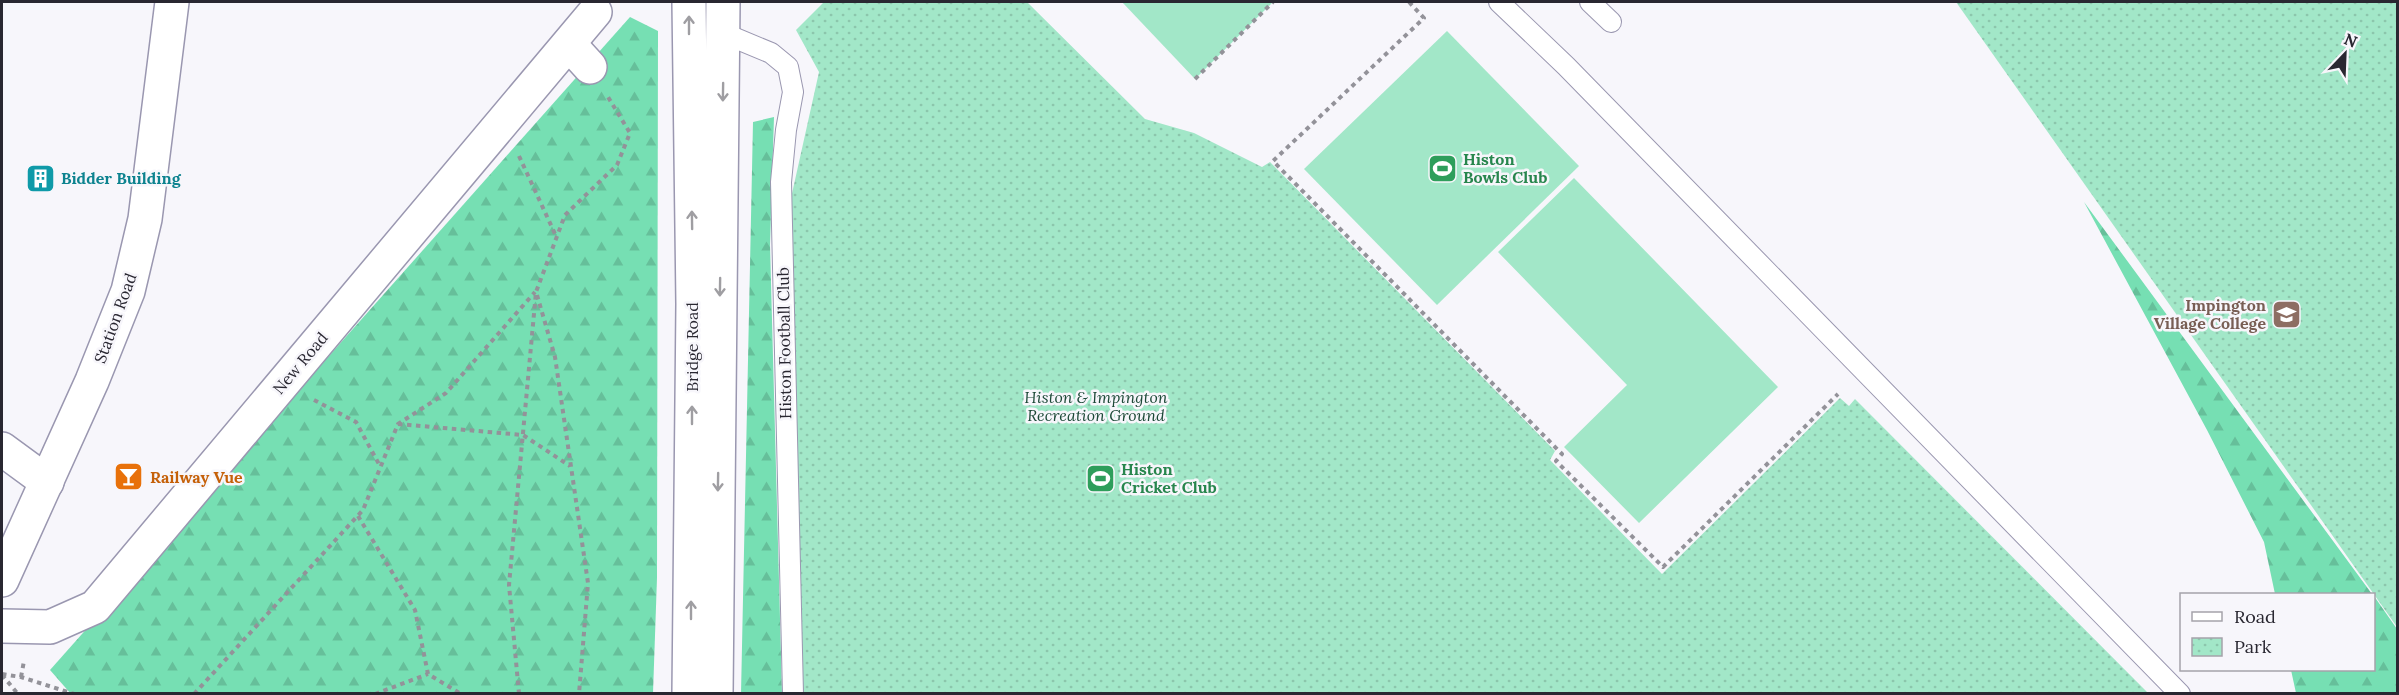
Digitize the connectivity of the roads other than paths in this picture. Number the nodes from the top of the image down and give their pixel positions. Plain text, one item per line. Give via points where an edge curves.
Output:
1 (172, 2) edge
2 (689, 2) edge
3 (1499, 2) edge
4 (1590, 2) edge
5 (595, 12) dead end
6 (723, 17) edge
7 (1611, 22) dead end
8 (2, 449) edge
9 (47, 482) junction
10 (2, 580) edge
11 (2, 626) edge
12 (689, 693) edge
13 (716, 693) edge
14 (793, 693) edge
15 (2180, 693) edge

1 - 9 street, Station Road via 145,219 128,291
12 -> 2 street, Bridge Road via 693,304
3 - 15 lane
4 - 7 lane
5 - 11 street, New Road via 579,56 95,607 50,627
6 -> 13 street, Bridge Road
6 - 14 lane, Histon Football Club via 788,67 793,92 781,182
8 - 9 street
9 - 10 street, Station Road

